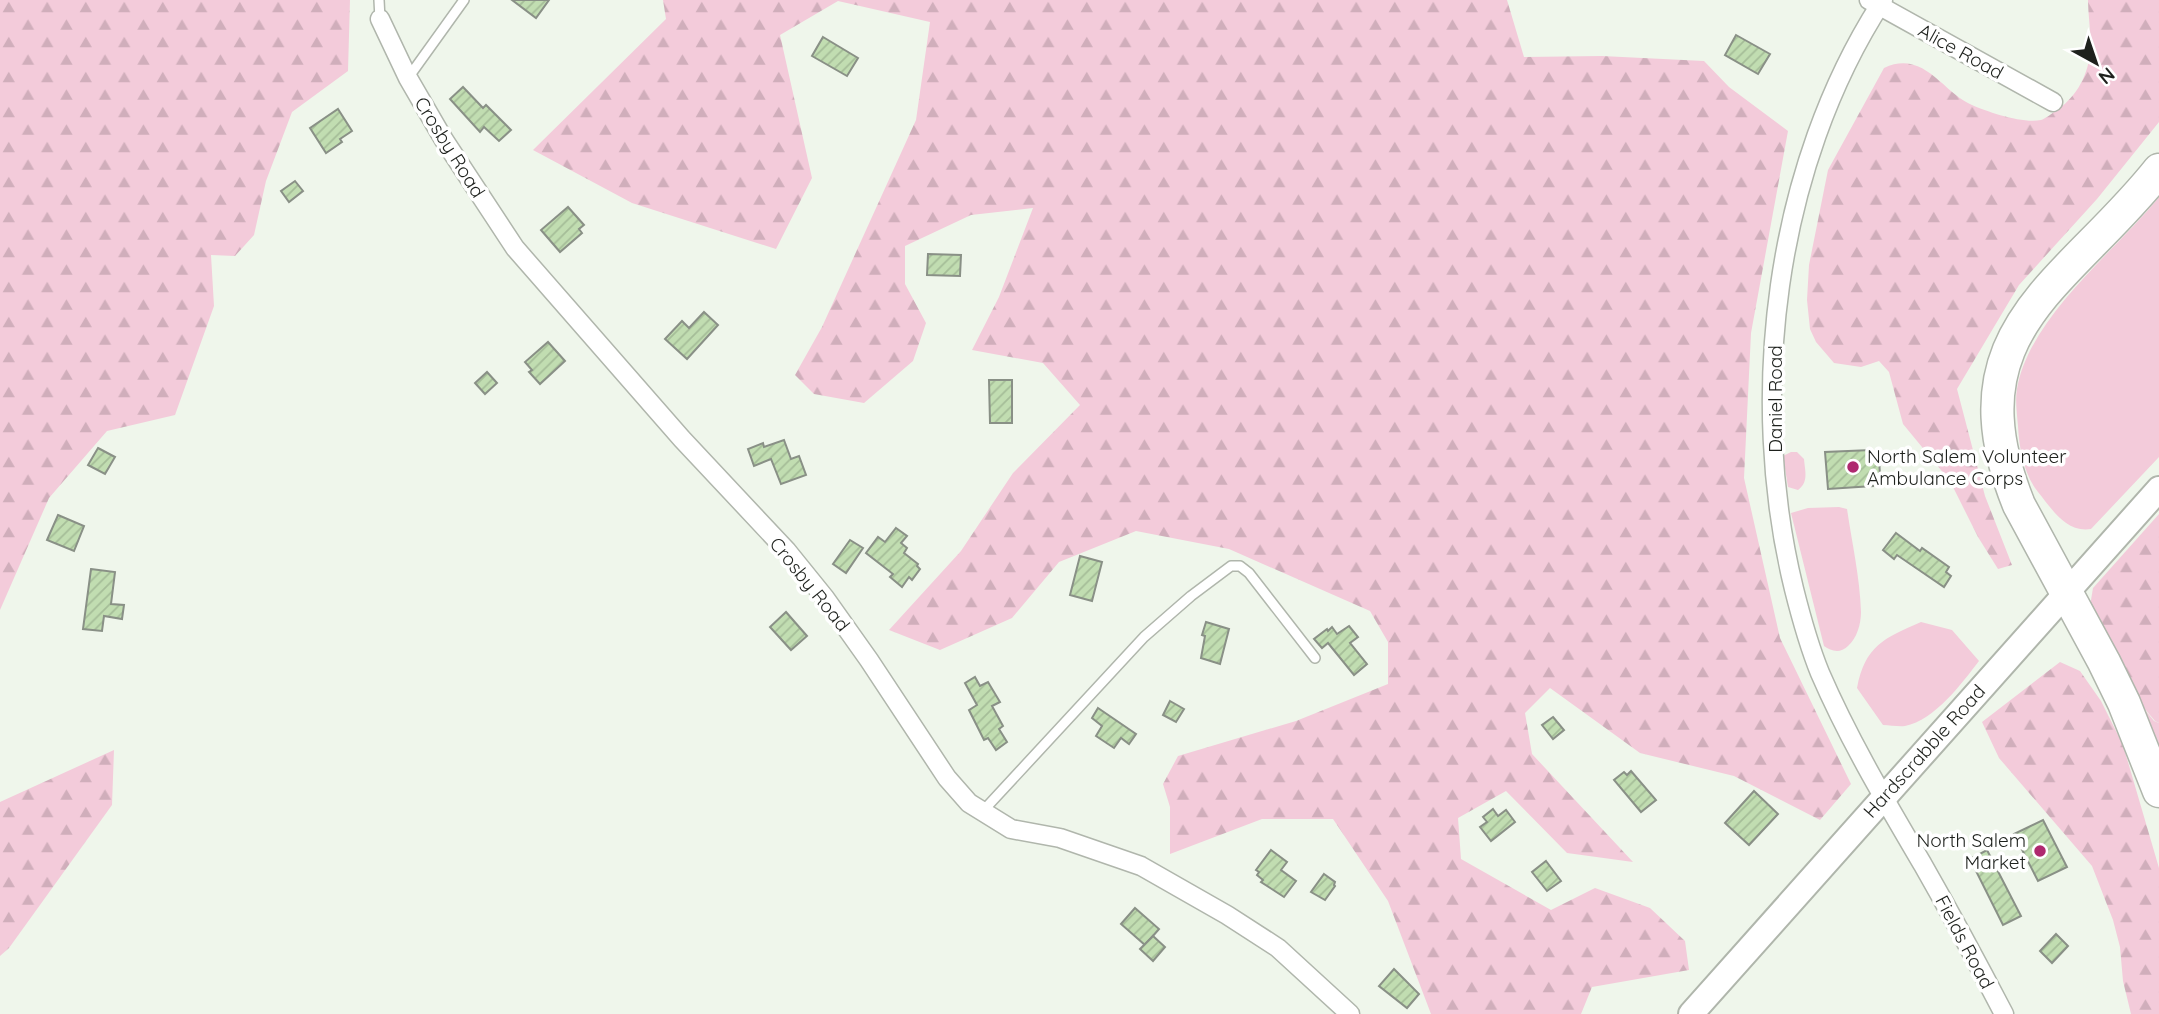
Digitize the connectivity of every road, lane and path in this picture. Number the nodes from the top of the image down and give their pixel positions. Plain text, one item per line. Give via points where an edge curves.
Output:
1 (380, 0) edge
2 (464, 0) edge
3 (1878, 2) edge
4 (380, 19) joint
5 (408, 78) junction
6 (2053, 102) dead end
7 (2159, 170) edge
8 (2159, 489) edge
9 (2066, 592) junction
10 (1315, 659) dead end
11 (2159, 791) edge
12 (1882, 798) junction
13 (982, 811) junction
14 (1350, 1014) edge
15 (1691, 1014) edge
16 (2004, 1014) edge

1 - 4 lane
2 - 5 lane
3 - 6 street, Alice Road
3 - 12 street, Daniel Road via 1828,108 1792,218 1775,325 1773,383 1777,500 1801,615 1819,670
4 - 5 street, Crosby Road
5 - 13 street, Crosby Road via 515,248 787,551 869,660 947,778
7 - 9 highway via 2037,300 2010,346 2002,375 1998,426 2008,480
8 - 9 street, Hardscrabble Road
9 - 11 highway via 2124,703
9 - 12 street, Hardscrabble Road
10 - 13 lane via 1249,573 1231,566 1144,637
12 - 15 street, Hardscrabble Road
12 - 16 street, Fields Road
13 - 14 street, Crosby Road via 1011,829 1060,838 1140,866 1278,948

